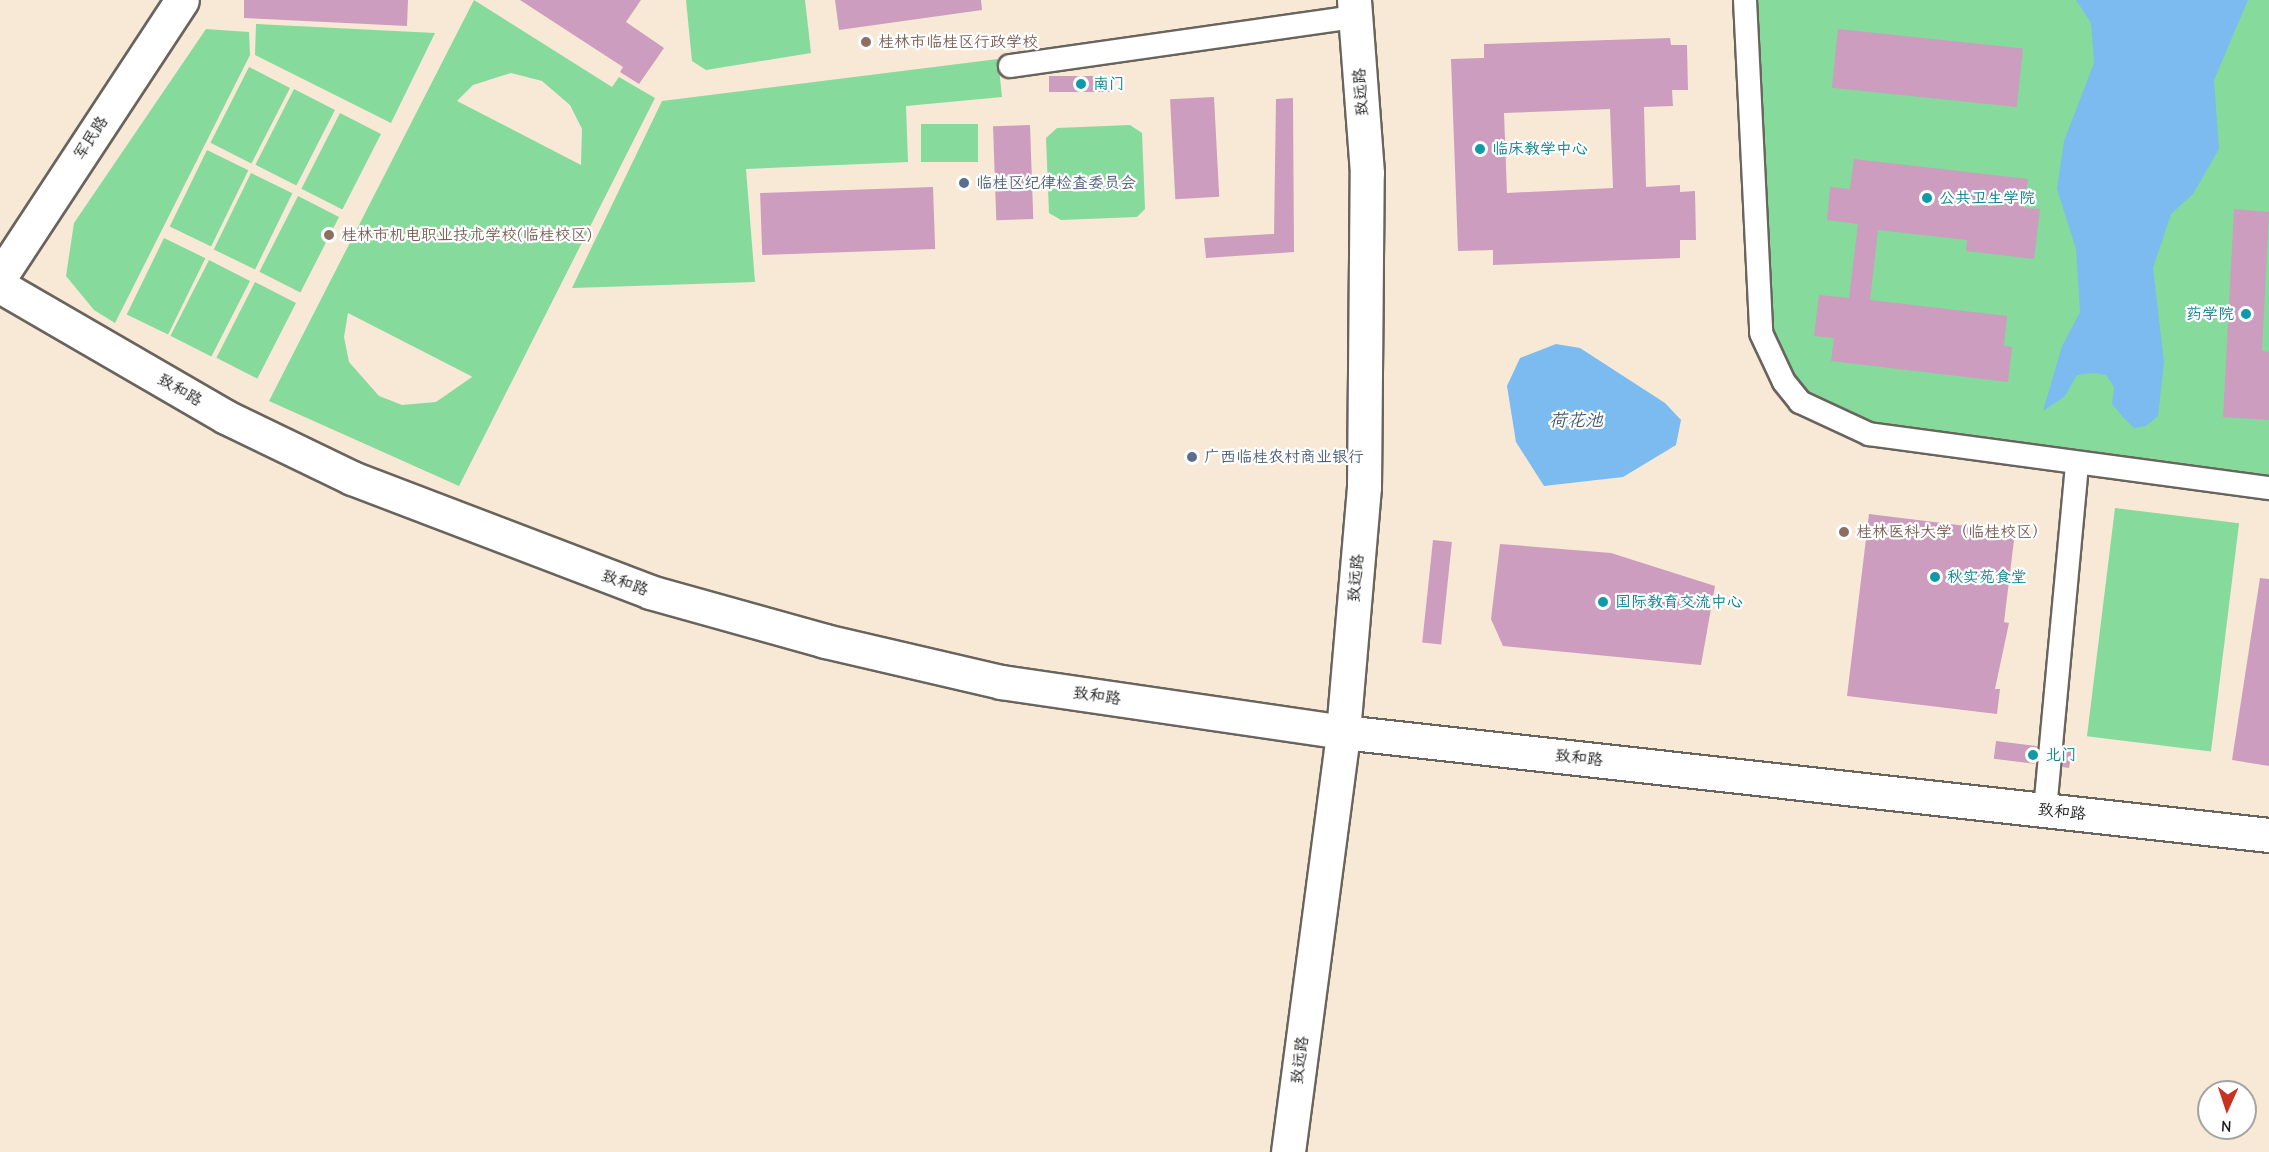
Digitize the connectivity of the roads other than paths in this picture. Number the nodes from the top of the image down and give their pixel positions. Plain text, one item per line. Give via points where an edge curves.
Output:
1 (164, 0) edge
2 (182, 0) edge
3 (1745, 0) edge
4 (1355, 8) edge
5 (1010, 66) dead end
6 (0, 239) edge
7 (0, 276) edge
8 (0, 286) edge
9 (2077, 464) junction
10 (2269, 488) edge
11 (1343, 732) junction
12 (2045, 810) junction
13 (2269, 835) edge
14 (1288, 1152) edge

1 - 6 main road, 军民路
2 - 7 main road, 军民路
3 - 9 street via 1761,333 1784,382 1820,416 1869,434
4 - 5 street
4 - 11 main road, 致远路 via 1367,173 1364,487
8 - 11 main road, 致和路 via 226,417 352,478 650,592 1001,682
9 - 10 street
9 - 12 street
11 - 12 main road, 致和路
11 - 14 main road, 致远路
12 - 13 main road, 致和路

